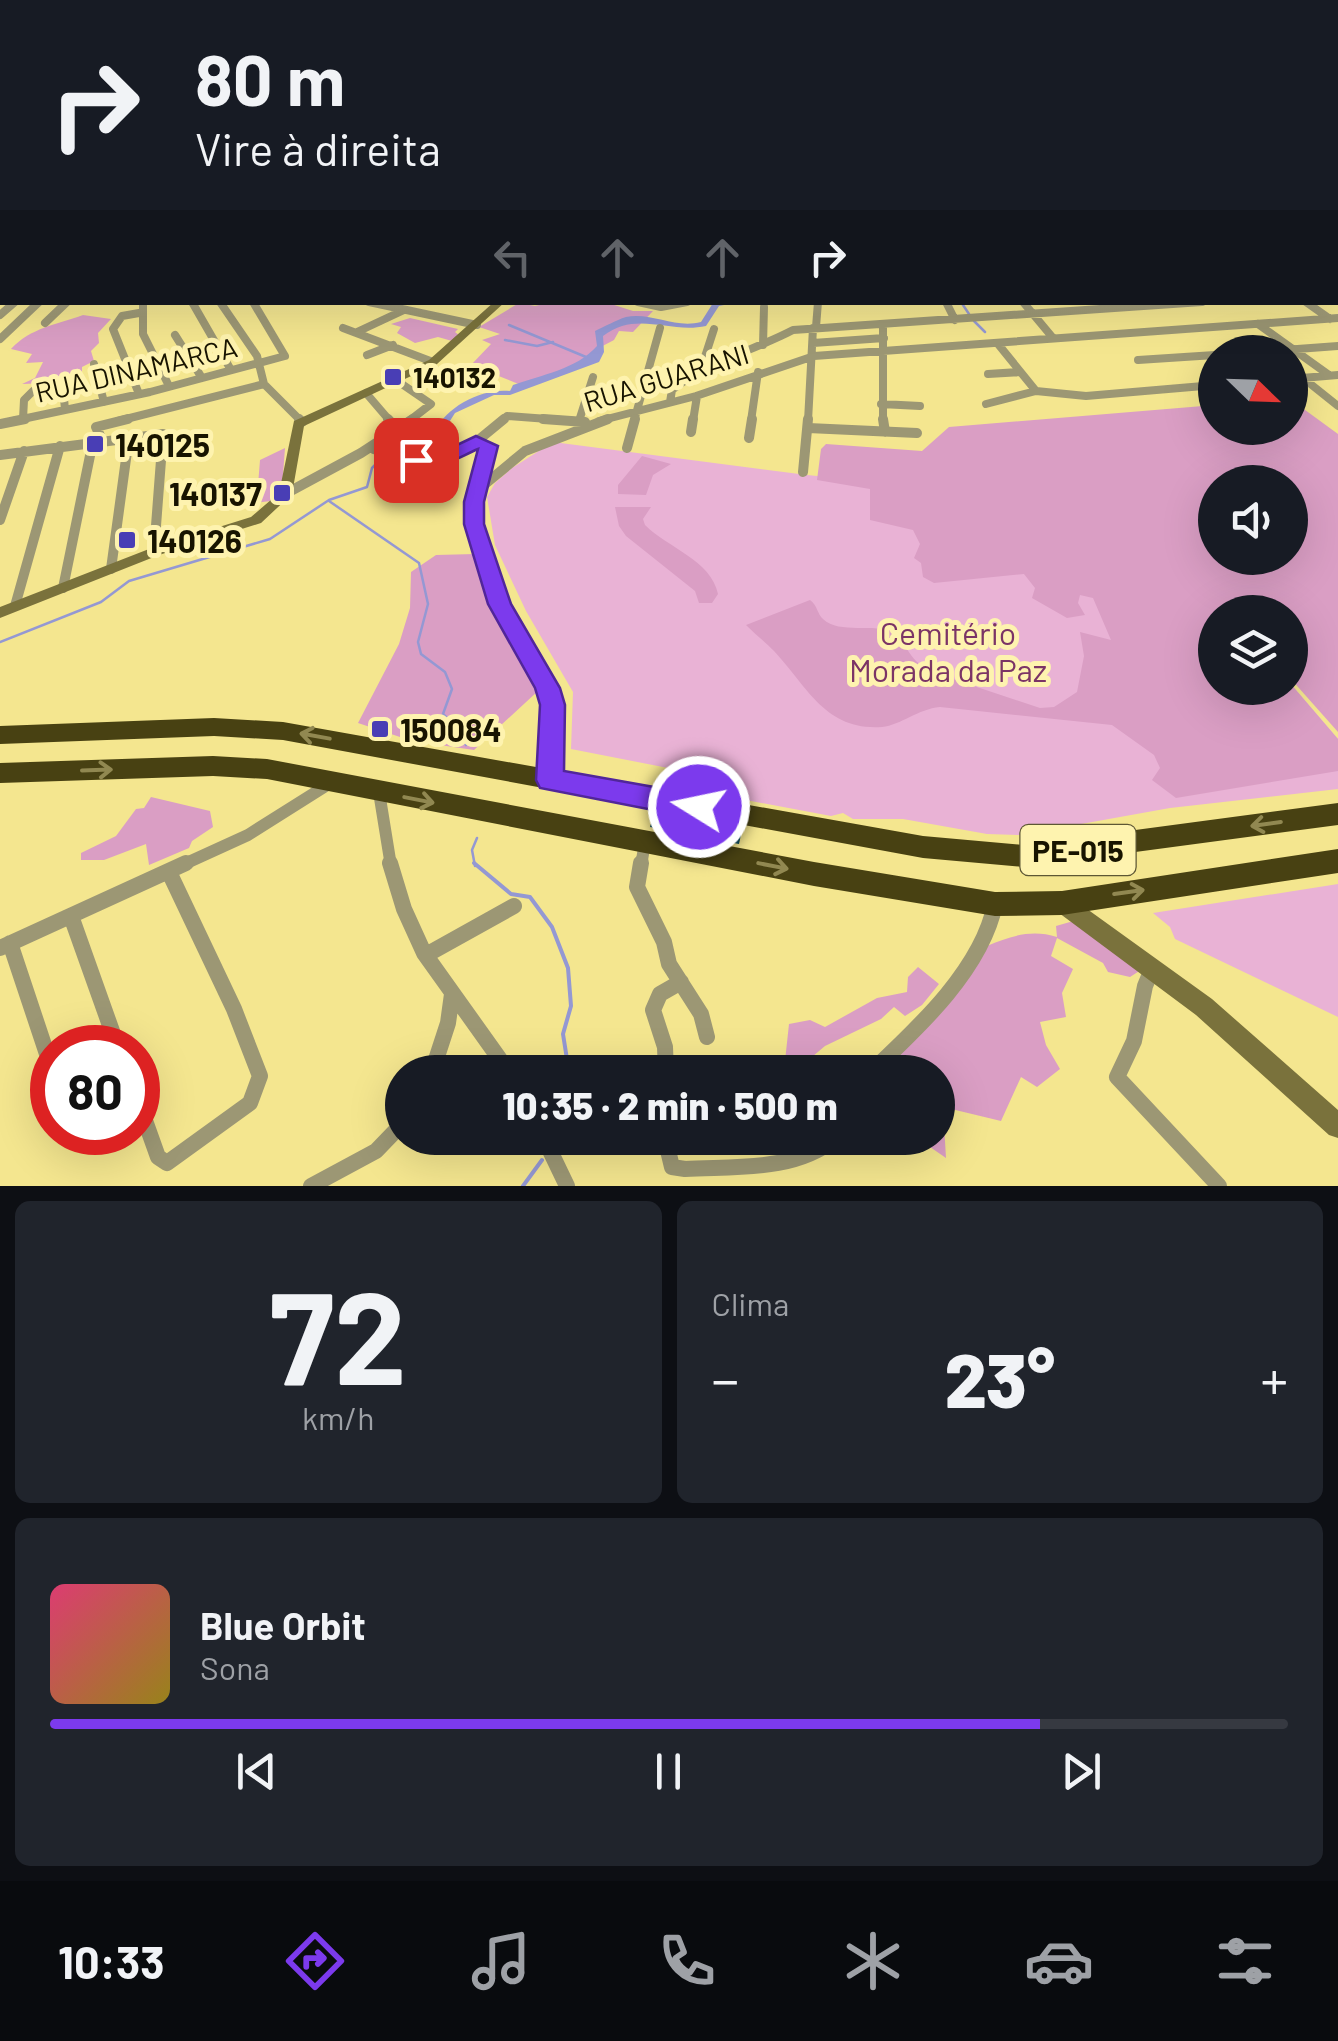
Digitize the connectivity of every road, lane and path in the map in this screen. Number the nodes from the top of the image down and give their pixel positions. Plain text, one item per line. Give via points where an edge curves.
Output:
1 (37, 305) edge
2 (64, 305) edge
3 (194, 305) edge
4 (222, 305) edge
5 (255, 305) edge
6 (379, 305) edge
7 (433, 305) edge
8 (497, 305) edge
9 (818, 305) edge
10 (948, 305) edge
11 (1026, 305) edge
12 (1163, 305) edge
13 (1311, 305) edge
14 (764, 307) dead end
15 (140, 309) edge
16 (404, 310) junction
17 (425, 314) junction
18 (1034, 315) junction
19 (1334, 319) edge
20 (955, 320) junction
21 (45, 322) dead end
22 (1258, 324) junction
23 (478, 325) junction
24 (883, 325) junction
25 (343, 328) dead end
26 (660, 328) dead end
27 (814, 328) junction
28 (714, 329) dead end
29 (357, 332) junction
30 (175, 335) dead end
31 (1272, 335) edge
32 (884, 338) junction
33 (1053, 338) junction
34 (0, 339) edge
35 (812, 343) junction
36 (998, 344) junction
37 (393, 345) junction
38 (763, 345) junction
39 (1338, 346) edge
40 (1308, 349) edge
41 (884, 350) junction
42 (367, 356) dead end
43 (814, 356) junction
44 (1198, 356) edge
45 (1138, 360) dead end
46 (1308, 360) edge
47 (260, 362) junction
48 (434, 362) junction
49 (94, 364) dead end
50 (702, 369) junction
51 (230, 370) junction
52 (758, 372) junction
53 (1020, 372) junction
54 (988, 374) dead end
55 (1334, 375) edge
56 (593, 377) dead end
57 (202, 378) junction
58 (1308, 378) edge
59 (396, 380) junction
60 (1308, 382) edge
61 (264, 384) junction
62 (63, 386) dead end
63 (170, 386) junction
64 (1198, 386) edge
65 (32, 391) dead end
66 (1036, 391) junction
67 (366, 393) junction
68 (139, 394) junction
69 (697, 396) junction
70 (104, 402) junction
71 (670, 402) junction
72 (881, 404) junction
73 (986, 404) dead end
74 (920, 406) dead end
75 (1338, 406) edge
76 (65, 410) junction
77 (638, 410) junction
78 (23, 418) junction
79 (584, 422) junction
80 (0, 424) edge
81 (298, 428) junction
82 (396, 428) junction
83 (808, 428) junction
84 (691, 432) dead end
85 (885, 432) junction
86 (917, 433) dead end
87 (128, 437) junction
88 (749, 438) dead end
89 (98, 440) junction
90 (476, 442) junction
91 (60, 446) junction
92 (627, 448) dead end
93 (374, 449) junction
94 (24, 451) junction
95 (0, 455) edge
96 (804, 472) dead end
97 (479, 489) junction
98 (285, 494) junction
99 (0, 520) edge
100 (154, 552) junction
101 (111, 569) junction
102 (63, 588) junction
103 (8, 610) edge
104 (0, 736) edge
105 (0, 773) edge
106 (550, 780) junction
107 (332, 782) junction
108 (379, 792) junction
109 (1338, 814) edge
110 (644, 842) junction
111 (1338, 861) edge
112 (169, 872) junction
113 (1062, 903) junction
114 (995, 904) junction
115 (514, 906) dead end
116 (71, 916) junction
117 (5, 946) edge
118 (426, 955) junction
119 (1152, 969) junction
120 (680, 982) junction
121 (452, 994) junction
122 (35, 1025) edge
123 (110, 1025) edge
124 (707, 1037) dead end
125 (438, 1055) edge
126 (499, 1055) edge
127 (665, 1055) edge
128 (890, 1055) edge
129 (1338, 1126) edge
130 (385, 1142) edge
131 (157, 1155) edge
132 (552, 1155) edge
133 (667, 1155) edge
134 (810, 1155) edge
135 (311, 1186) edge
136 (568, 1186) edge
137 (1219, 1186) edge

1 - 34 street
2 - 21 street
3 - 51 street
4 - 47 street
5 - 47 street, RUA DINAMARCA via 286,351
6 - 16 street
7 - 17 street
8 - 23 street
9 - 27 street
10 - 20 street
11 - 18 street
12 - 18 street
13 - 19 street
14 - 38 street
15 - 63 street via 141,328
15 - 68 street via 122,316 113,329
16 - 17 street
16 - 29 street
17 - 23 street
18 - 20 street
18 - 33 street
19 - 22 street, RUA GUARANI
20 - 24 street
22 - 31 street
22 - 33 street, RUA GUARANI
23 - 48 street
24 - 27 street
24 - 32 street
25 - 29 street
26 - 77 street
27 - 35 street
27 - 38 street via 786,332
28 - 50 street
29 - 37 street
30 - 57 street
32 - 35 street
32 - 41 street
33 - 36 street, RUA GUARANI
35 - 43 street
36 - 41 street, RUA GUARANI
36 - 53 street
37 - 42 street
37 - 48 street
38 - 50 street
39 - 40 street
41 - 43 street, RUA GUARANI
41 - 72 street
43 - 52 street, RUA GUARANI
43 - 83 street
44 - 45 street
46 - 55 street
47 - 51 street, RUA DINAMARCA
47 - 61 street
48 - 59 street
49 - 70 street
50 - 71 street via 679,383
51 - 57 street, RUA DINAMARCA
52 - 69 street, RUA GUARANI
52 - 88 street
53 - 54 street
53 - 66 street
55 - 58 street
56 - 79 street
57 - 63 street, RUA DINAMARCA
59 - 67 street
59 - 82 street via 432,403
60 - 75 street
61 - 81 street
61 - 89 street via 96,427
62 - 76 street
63 - 68 street, RUA DINAMARCA
64 - 66 street via 1086,396
65 - 78 street
66 - 73 street
67 - 81 street
67 - 82 street
68 - 70 street, RUA DINAMARCA
69 - 71 street, RUA GUARANI
69 - 84 street
70 - 76 street, RUA DINAMARCA
71 - 77 street, RUA GUARANI
72 - 74 street
72 - 85 street
76 - 78 street, RUA DINAMARCA
77 - 79 street, RUA GUARANI
77 - 92 street
78 - 80 street, RUA DINAMARCA
79 - 90 street via 507,416
79 - 97 street, RUA GUARANI via 508,460
81 - 98 street
82 - 93 street
83 - 85 street
83 - 96 street
85 - 86 street
87 - 89 street
87 - 100 street via 158,432 163,438
87 - 101 street
89 - 91 street
89 - 102 street
90 - 93 street via 432,462
90 - 97 street via 490,452
91 - 94 street
91 - 103 street
93 - 98 street
94 - 95 street
94 - 99 street
97 - 106 street via 473,511 484,564 499,604 548,688
98 - 100 street via 246,525
100 - 101 street
101 - 102 street
102 - 103 street
106 -> 104 highway, PE-015 via 260,728
105 -> 107 highway, PE-015 via 245,767
109 -> 106 highway, PE-015 via 1005,857
107 - 108 highway, PE-015
107 - 112 street via 248,835
108 -> 110 highway, PE-015
108 - 118 street via 394,883
110 -> 114 highway, PE-015
110 - 120 street via 638,887
113 -> 111 highway, PE-015
112 - 116 street
112 - 131 street via 260,1076 250,1102 168,1163
113 - 114 highway, PE-015
113 - 119 street
114 - 128 street via 990,929 944,998
115 - 118 street
116 - 117 street
116 - 123 street
117 - 122 street
118 - 121 street
119 - 129 street
119 - 137 street via 1136,1037 1117,1077
120 - 124 street via 702,1014
120 - 127 street via 660,994 652,1010
121 - 125 street
121 - 126 street
130 - 135 street
132 - 136 street
133 - 134 street via 672,1167 685,1169 788,1163

